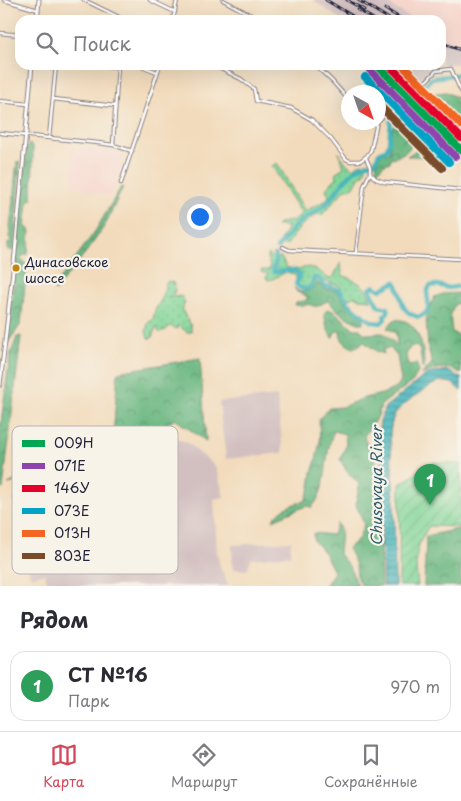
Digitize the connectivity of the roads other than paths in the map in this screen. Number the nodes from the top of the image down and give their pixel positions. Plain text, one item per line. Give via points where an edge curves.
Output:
1 (4, 0) edge
2 (39, 0) edge
3 (84, 0) edge
4 (150, 0) edge
5 (177, 0) edge
6 (223, 0) edge
7 (38, 10) junction
8 (175, 12) junction
9 (38, 15) edge
10 (115, 15) edge
11 (174, 15) edge
12 (251, 15) edge
13 (0, 33) edge
14 (15, 34) edge
15 (446, 69) edge
16 (31, 70) edge
17 (56, 70) edge
18 (118, 70) edge
19 (153, 70) edge
20 (223, 70) edge
21 (321, 70) edge
22 (441, 70) edge
23 (158, 72) joint
24 (341, 91) edge
25 (461, 91) edge
26 (53, 99) junction
27 (0, 101) edge
28 (28, 104) junction
29 (115, 106) junction
30 (386, 114) edge
31 (375, 130) edge
32 (0, 133) edge
33 (26, 136) junction
34 (49, 138) junction
35 (113, 145) junction
36 (132, 151) junction
37 (366, 158) junction
38 (370, 173) junction
39 (121, 183) dead end
40 (461, 190) edge
41 (284, 247) dead end
42 (356, 252) junction
43 (461, 259) edge
44 (0, 385) edge

1 - 7 street
2 - 7 street
3 - 10 street
4 - 8 street
5 - 8 street
6 - 12 street
7 - 9 street
8 - 11 street
13 - 14 street
15 - 25 street via 453,71
16 - 28 street
17 - 26 street
18 - 29 street
19 - 23 street
20 - 37 street via 254,88 256,101 291,108 312,120 346,159 355,162
21 - 24 street
22 - 30 street
23 - 36 street
26 - 29 street
26 - 34 street
27 - 28 street
28 - 33 street
29 - 35 street
31 - 37 street
32 - 33 street
33 - 34 street
33 - 44 street
34 - 35 street
35 - 36 street
36 - 39 street
37 - 38 street
38 - 40 street via 384,182
38 - 42 street via 364,186
41 - 42 street via 289,250
42 - 43 street

